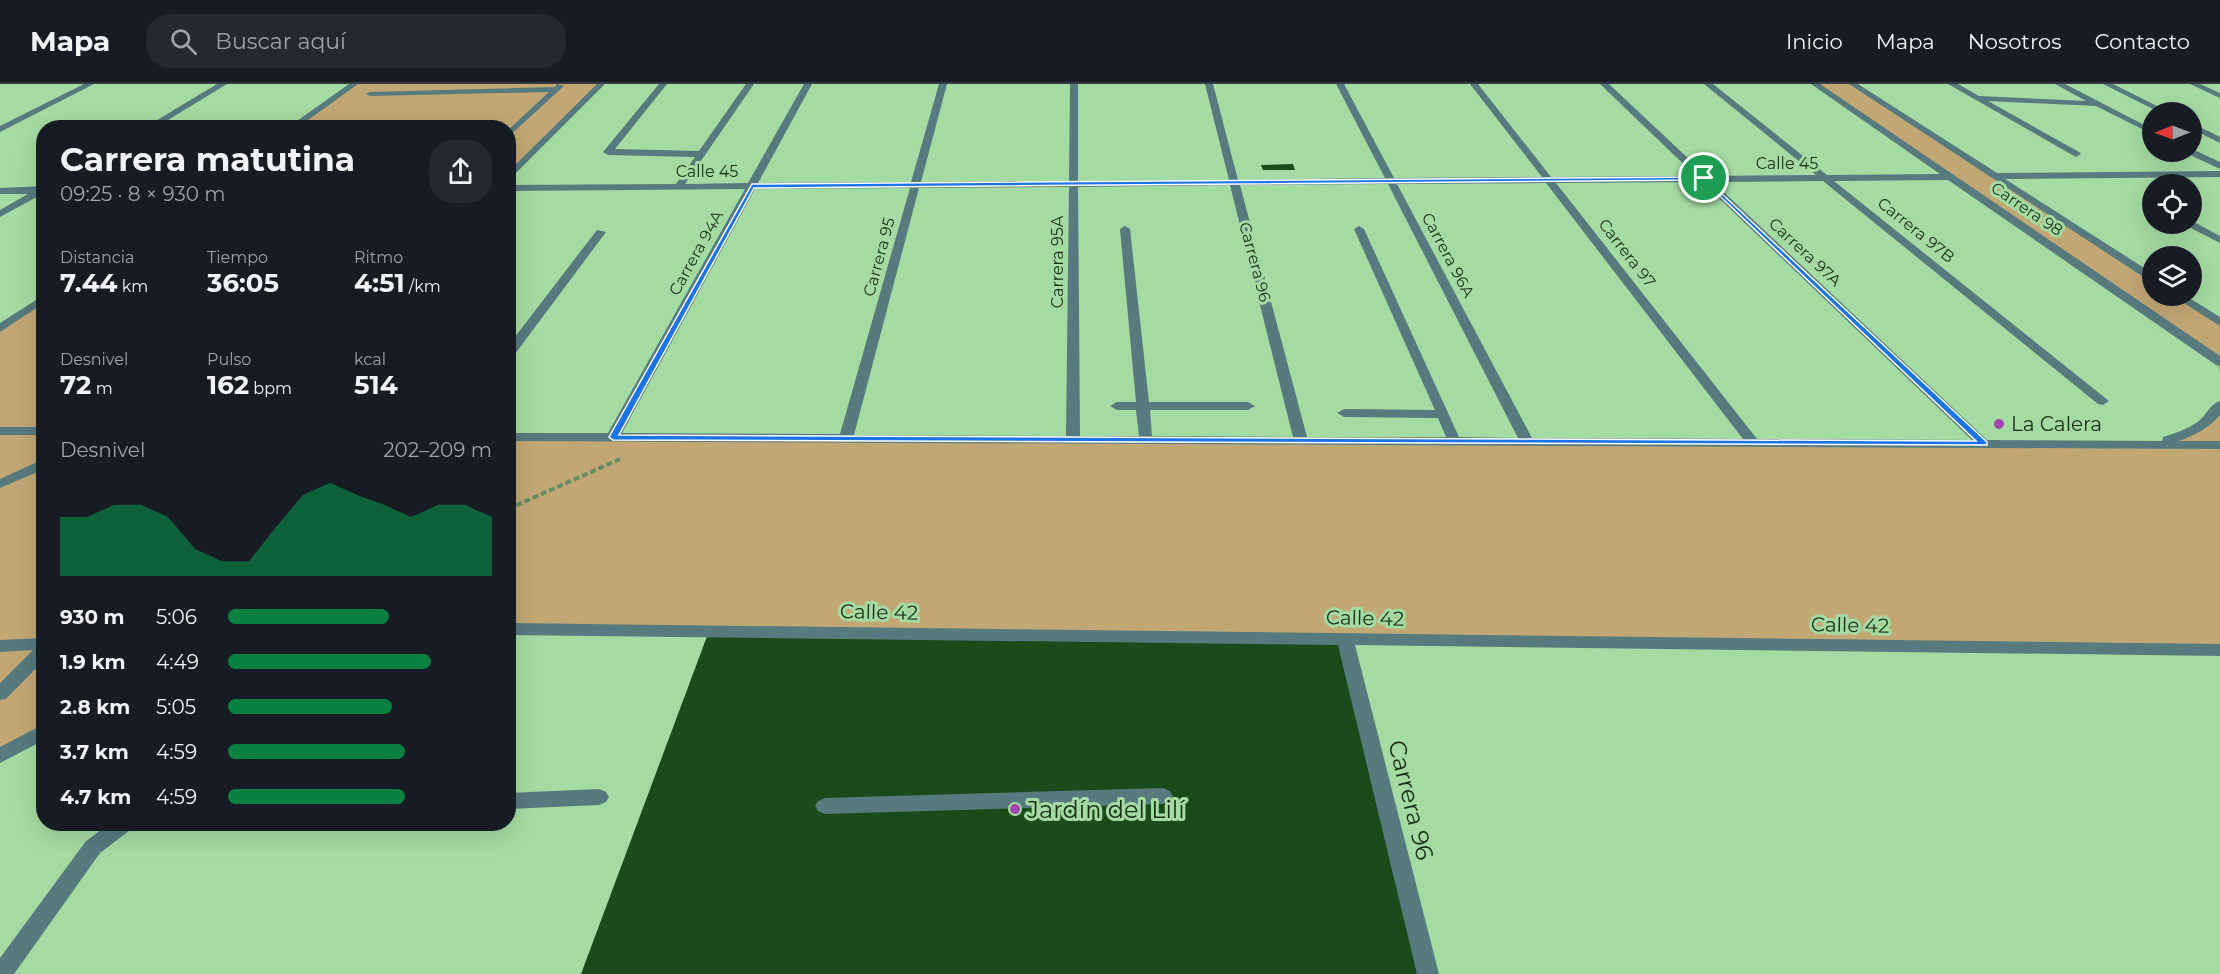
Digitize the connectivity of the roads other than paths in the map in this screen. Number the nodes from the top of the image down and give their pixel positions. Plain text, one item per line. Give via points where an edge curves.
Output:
1 (90, 84) edge
2 (223, 84) edge
3 (354, 84) edge
4 (601, 84) edge
5 (663, 84) edge
6 (750, 84) edge
7 (808, 84) edge
8 (943, 84) edge
9 (1074, 84) edge
10 (1209, 84) edge
11 (1340, 84) edge
12 (1474, 84) edge
13 (1604, 84) edge
14 (1707, 84) edge
15 (1815, 84) edge
16 (1853, 84) edge
17 (1952, 84) edge
18 (2059, 84) edge
19 (2107, 84) edge
20 (2194, 84) edge
21 (559, 86) edge
22 (370, 94) dead end
23 (2220, 96) edge
24 (1976, 98) junction
25 (2144, 102) edge
26 (2050, 104) junction
27 (2098, 104) junction
28 (2006, 108) dead end
29 (162, 120) edge
30 (302, 120) edge
31 (516, 127) edge
32 (2142, 127) edge
33 (0, 129) edge
34 (2202, 131) edge
35 (2220, 140) edge
36 (703, 154) junction
37 (2076, 154) dead end
38 (2202, 157) edge
39 (2220, 166) edge
40 (516, 170) edge
41 (2220, 174) edge
42 (1994, 176) junction
43 (1827, 177) junction
44 (1950, 177) junction
45 (1704, 178) junction
46 (1549, 180) junction
47 (1391, 181) junction
48 (1234, 182) junction
49 (1074, 183) junction
50 (916, 184) junction
51 (679, 186) junction
52 (752, 186) junction
53 (516, 188) edge
54 (36, 190) edge
55 (0, 191) edge
56 (36, 193) edge
57 (0, 214) edge
58 (1359, 228) dead end
59 (1125, 229) dead end
60 (2202, 230) edge
61 (601, 232) dead end
62 (2220, 240) edge
63 (2142, 272) edge
64 (36, 303) edge
65 (2195, 306) edge
66 (2220, 322) edge
67 (0, 328) edge
68 (516, 344) edge
69 (2216, 359) edge
70 (2220, 371) edge
71 (2103, 401) dead end
72 (2220, 405) edge
73 (1117, 406) dead end
74 (1142, 406) junction
75 (1248, 406) dead end
76 (1344, 413) dead end
77 (1443, 414) junction
78 (0, 431) edge
79 (36, 431) edge
80 (516, 437) edge
81 (613, 437) junction
82 (846, 438) junction
83 (1073, 439) junction
84 (1146, 440) junction
85 (1301, 440) junction
86 (1454, 441) junction
87 (1527, 441) junction
88 (1753, 442) junction
89 (1984, 444) junction
90 (2157, 444) junction
91 (2220, 445) edge
92 (36, 467) edge
93 (0, 484) edge
94 (516, 629) edge
95 (1345, 639) junction
96 (36, 644) edge
97 (0, 646) edge
98 (2220, 650) edge
99 (36, 657) edge
100 (0, 694) edge
101 (36, 736) edge
102 (0, 756) edge
103 (1163, 796) dead end
104 (599, 797) dead end
105 (516, 801) edge
106 (825, 806) dead end
107 (114, 831) edge
108 (1, 974) edge
109 (1428, 974) edge

1 - 33 street
2 - 29 street
3 - 30 street
4 - 40 street
5 - 36 street via 608,152
6 - 36 street
7 - 52 street, Carrera 94A
8 - 50 street, Carrera 95
9 - 49 street, Carrera 95A
10 - 48 street, Carrera 96
11 - 47 street, Carrera 96A
12 - 46 street, Carrera 97
13 - 45 street, Carrera 97A
14 - 43 street, Carrera 97B
15 - 44 street, Carrera 98
16 - 42 street, Carrera 98
17 - 24 street
18 - 27 street
19 - 25 street
20 - 23 street
21 - 22 street
21 - 31 street
24 - 26 street
24 - 37 street
26 - 27 street
26 - 28 street via 2046,108
27 - 32 street
34 - 35 street
36 - 51 street
38 - 39 street
41 - 42 street
42 - 63 street, Carrera 98
43 - 44 street, Calle 45
43 - 45 street, Calle 45
43 - 71 street, Carrera 97B
44 - 69 street, Carrera 98
45 - 46 street, Calle 45
45 - 89 street, Carrera 97A
46 - 47 street, Calle 45
46 - 88 street, Carrera 97
47 - 48 street, Calle 45
47 - 87 street, Carrera 96A
48 - 49 street, Calle 45
48 - 85 street, Carrera 96
49 - 50 street, Calle 45
49 - 83 street, Carrera 95A
50 - 52 street, Calle 45
50 - 82 street, Carrera 95
51 - 52 street, Calle 45
51 - 53 street, Calle 45
52 - 81 street, Carrera 94A
54 - 55 street
56 - 57 street
58 - 77 street
59 - 74 street
60 - 62 street
61 - 68 street
64 - 67 street
65 - 66 street
69 - 70 street
72 - 90 street via 2213,417 2190,433
73 - 74 street
74 - 75 street
74 - 84 street
76 - 77 street
77 - 86 street
78 - 79 street
80 - 81 street
81 - 82 street
82 - 83 street
83 - 84 street
84 - 85 street
85 - 86 street
86 - 87 street
87 - 88 street
88 - 89 street
89 - 90 street
90 - 91 street
92 - 93 street
94 - 95 street, Calle 42
95 - 98 street, Calle 42
95 - 109 street, Carrera 96
96 - 97 street
99 - 100 street
101 - 102 street
103 - 106 street
104 - 105 street
107 - 108 street via 93,847

